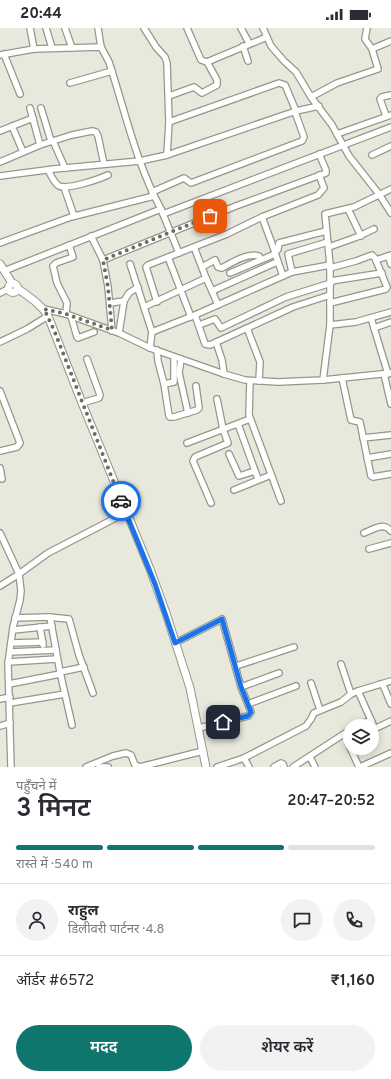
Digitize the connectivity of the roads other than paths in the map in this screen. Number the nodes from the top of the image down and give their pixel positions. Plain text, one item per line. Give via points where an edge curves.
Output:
1 (30, 28) edge
2 (46, 28) edge
3 (65, 28) edge
4 (98, 28) edge
5 (144, 28) edge
6 (187, 28) edge
7 (241, 28) edge
8 (263, 28) edge
9 (368, 28) edge
10 (267, 36) junction
11 (391, 41) edge
12 (249, 43) junction
13 (101, 46) junction
14 (243, 46) junction
15 (52, 48) junction
16 (72, 48) junction
17 (34, 49) junction
18 (372, 49) junction
19 (2, 55) edge
20 (248, 61) dead end
21 (207, 62) junction
22 (112, 72) junction
23 (70, 83) dead end
24 (20, 94) dead end
25 (391, 95) edge
26 (169, 96) junction
27 (311, 96) junction
28 (319, 106) junction
29 (30, 108) dead end
30 (41, 108) dead end
31 (295, 111) junction
32 (389, 116) edge
33 (33, 118) junction
34 (169, 122) junction
35 (12, 126) junction
36 (391, 127) edge
37 (0, 130) edge
38 (337, 134) junction
39 (52, 141) junction
40 (40, 145) junction
41 (343, 145) junction
42 (391, 146) edge
43 (22, 152) junction
44 (319, 154) junction
45 (167, 155) junction
46 (372, 155) dead end
47 (140, 161) junction
48 (0, 162) edge
49 (104, 164) junction
50 (65, 168) junction
51 (48, 170) junction
52 (108, 175) dead end
53 (319, 175) junction
54 (0, 176) edge
55 (64, 187) junction
56 (391, 189) edge
57 (153, 194) junction
58 (379, 194) junction
59 (348, 209) junction
60 (162, 211) junction
61 (391, 213) edge
62 (74, 216) junction
63 (262, 218) junction
64 (374, 229) dead end
65 (326, 231) junction
66 (171, 232) junction
67 (91, 236) junction
68 (361, 236) junction
69 (0, 243) edge
70 (329, 244) junction
71 (69, 245) junction
72 (194, 247) junction
73 (179, 253) junction
74 (275, 253) junction
75 (389, 255) edge
76 (168, 257) junction
77 (103, 260) junction
78 (260, 260) junction
79 (376, 260) junction
80 (277, 262) junction
81 (0, 264) edge
82 (130, 264) dead end
83 (391, 264) edge
84 (330, 266) junction
85 (202, 267) junction
86 (4, 271) junction
87 (292, 272) junction
88 (230, 273) dead end
89 (382, 273) junction
90 (283, 276) junction
91 (206, 278) junction
92 (331, 282) junction
93 (13, 287) junction
94 (138, 287) junction
95 (181, 290) junction
96 (212, 291) junction
97 (0, 293) edge
98 (330, 295) junction
99 (124, 301) junction
100 (156, 302) junction
101 (110, 303) junction
102 (330, 303) junction
103 (218, 305) junction
104 (144, 307) junction
105 (44, 309) junction
106 (391, 312) edge
107 (68, 315) junction
108 (48, 316) junction
109 (193, 316) junction
110 (371, 318) junction
111 (391, 322) edge
112 (330, 324) junction
113 (199, 325) junction
114 (247, 328) junction
115 (374, 328) junction
116 (112, 330) junction
117 (94, 332) dead end
118 (152, 332) junction
119 (119, 333) junction
120 (0, 342) edge
121 (216, 342) junction
122 (150, 348) junction
123 (157, 350) junction
124 (174, 357) junction
125 (88, 359) dead end
126 (181, 359) junction
127 (224, 374) junction
128 (388, 374) edge
129 (342, 378) junction
130 (322, 380) junction
131 (250, 381) junction
132 (259, 381) junction
133 (164, 384) junction
134 (196, 386) dead end
135 (0, 391) edge
136 (217, 399) dead end
137 (82, 403) junction
138 (391, 404) edge
139 (188, 413) junction
140 (250, 419) junction
141 (238, 424) junction
142 (224, 429) junction
143 (391, 434) edge
144 (363, 438) junction
145 (187, 443) dead end
146 (0, 451) edge
147 (229, 454) dead end
148 (391, 454) edge
149 (367, 458) junction
150 (0, 468) edge
151 (255, 471) junction
152 (391, 474) edge
153 (271, 475) junction
154 (2, 479) dead end
155 (258, 479) junction
156 (234, 490) dead end
157 (281, 501) dead end
158 (211, 503) dead end
159 (125, 513) junction
160 (391, 531) edge
161 (364, 533) dead end
162 (0, 534) edge
163 (391, 543) edge
164 (369, 549) dead end
165 (19, 574) junction
166 (0, 586) edge
167 (50, 617) junction
168 (15, 618) junction
169 (52, 626) junction
170 (40, 627) junction
171 (13, 630) junction
172 (43, 642) junction
173 (11, 643) junction
174 (175, 643) junction
175 (294, 647) dead end
176 (43, 650) junction
177 (56, 650) junction
178 (10, 652) junction
179 (57, 659) junction
180 (8, 662) junction
181 (341, 664) dead end
182 (236, 666) junction
183 (84, 667) junction
184 (60, 673) junction
185 (279, 673) dead end
186 (391, 681) edge
187 (310, 682) dead end
188 (9, 684) junction
189 (381, 684) junction
190 (296, 686) dead end
191 (241, 687) junction
192 (358, 692) junction
193 (93, 693) dead end
194 (65, 694) junction
195 (352, 694) junction
196 (0, 699) edge
197 (10, 700) junction
198 (248, 704) junction
199 (391, 704) edge
200 (320, 710) junction
201 (371, 719) edge
202 (391, 721) edge
203 (10, 723) junction
204 (72, 725) dead end
205 (0, 726) edge
206 (379, 727) edge
207 (199, 728) junction
208 (343, 734) edge
209 (203, 751) junction
210 (391, 753) edge
211 (354, 755) edge
212 (310, 756) junction
213 (244, 758) junction
214 (369, 765) edge
215 (97, 766) edge
216 (11, 767) edge
217 (86, 767) edge
218 (108, 767) edge
219 (206, 767) edge
220 (217, 767) edge
221 (249, 767) edge
222 (274, 767) edge
223 (284, 767) edge
224 (292, 767) edge
225 (315, 767) edge
226 (359, 767) edge

1 - 17 street
2 - 15 street
3 - 16 street
4 - 13 street
5 - 26 street via 166,60
6 - 21 street via 201,60
7 - 12 street
8 - 10 street
9 - 18 street via 365,39
10 - 12 street
10 - 27 street via 271,46 296,72
11 - 18 street
12 - 14 street
13 - 16 street
13 - 22 street
14 - 20 street
14 - 21 street
15 - 16 street
15 - 17 street
17 - 19 street
18 - 27 street via 378,69 337,83
19 - 24 street
21 - 26 street via 217,85 202,93 194,87
22 - 23 street
22 - 47 street
25 - 32 street via 380,99
26 - 34 street
27 - 28 street
28 - 31 street
28 - 38 street
29 - 33 street
30 - 39 street
31 - 34 street via 285,85 279,83
31 - 45 street
31 - 57 street via 304,137 302,140 191,183 184,178
32 - 38 street
33 - 35 street
33 - 40 street
34 - 45 street
35 - 37 street
35 - 43 street
36 - 41 street
38 - 41 street
39 - 40 street
39 - 49 street via 86,131 96,132
39 - 50 street
40 - 43 street
41 - 44 street
41 - 58 street
42 - 46 street
43 - 48 street
44 - 53 street via 327,171
44 - 60 street
45 - 47 street
47 - 49 street
47 - 57 street
49 - 50 street
50 - 51 street
51 - 54 street
51 - 55 street via 56,184
52 - 55 street
53 - 63 street via 324,187 320,194
53 - 66 street
55 - 62 street
56 - 58 street
57 - 60 street
57 - 62 street
58 - 59 street
58 - 61 street
59 - 65 street via 326,214
59 - 68 street
60 - 66 street
60 - 67 street
62 - 69 street
63 - 72 street
63 - 74 street
64 - 68 street
65 - 70 street
65 - 74 street via 280,243
66 - 73 street
66 - 77 street
67 - 71 street
67 - 77 street
68 - 70 street
70 - 84 street
70 - 87 street via 288,254
71 - 86 street
71 - 107 street via 73,257 53,266 57,284 67,303
72 - 73 street
72 - 85 street
73 - 76 street
74 - 78 street
74 - 80 street
75 - 79 street
75 - 83 street
76 - 95 street
76 - 100 street via 146,267
77 - 101 street
78 - 85 street via 255,254 222,268 218,267 215,260
78 - 88 street
79 - 84 street via 372,255
79 - 89 street
80 - 90 street
80 - 96 street
81 - 86 main road
82 - 94 street
84 - 87 street
84 - 92 street
85 - 91 street
86 - 93 main road
87 - 90 street
89 - 92 street
89 - 102 street via 386,289
90 - 103 street
91 - 95 street
91 - 96 street
92 - 98 street
92 - 113 street via 286,297 221,328 214,319
93 - 97 street
93 - 105 main road
94 - 99 street via 129,293
94 - 104 street
95 - 100 street
95 - 109 street
96 - 103 street
98 - 102 street
98 - 114 street via 293,307
99 - 101 street
99 - 119 street
100 - 104 street
101 - 116 street
102 - 112 street
103 - 109 street
104 - 118 street
105 - 107 street
105 - 108 main road
106 - 110 street
107 - 116 street
107 - 117 street via 78,338
108 - 120 street
108 - 137 main road
109 - 113 street
109 - 118 street
110 - 112 street
110 - 115 street
111 - 115 street
112 - 130 street
113 - 121 street via 205,344
114 - 121 street
114 - 132 street via 260,362
115 - 128 street
116 - 119 street
118 - 122 street
119 - 122 street
121 - 127 street
122 - 123 street
123 - 124 street
123 - 133 street
124 - 126 street
124 - 133 street via 174,382
125 - 137 street via 100,395 99,398
126 - 127 street
126 - 139 street via 179,373
127 - 131 street
128 - 129 street
128 - 138 street
129 - 130 street
129 - 144 street via 351,420 360,422
130 - 132 street
131 - 132 street
131 - 140 street
133 - 139 street via 169,416
134 - 139 street via 199,408
135 - 146 street via 20,443 17,447
136 - 142 street
137 - 159 main road
140 - 141 street
140 - 153 street
141 - 142 street
141 - 151 street
142 - 145 street
142 - 158 street via 228,443 193,461
143 - 144 street
144 - 149 street
147 - 151 street via 239,476
148 - 149 street
149 - 152 street via 371,476
150 - 154 street
151 - 155 street
153 - 155 street
153 - 157 street
155 - 156 street
159 - 165 street via 48,553
159 - 174 main road via 155,584
160 - 161 street via 383,526
162 - 165 street
163 - 164 street
165 - 166 street
165 - 168 street via 21,591
167 - 168 street
167 - 169 street
167 - 183 street via 70,620
168 - 171 street
169 - 170 street
169 - 177 street
170 - 171 street
170 - 172 street
171 - 173 street
172 - 173 street
172 - 176 street
173 - 178 street
174 - 182 street via 222,619
174 - 207 main road via 190,688
175 - 182 street
176 - 177 street
176 - 178 street
177 - 179 street
178 - 180 street
179 - 180 street
179 - 184 street
180 - 188 street
181 - 195 street
182 - 191 street
183 - 184 street
183 - 193 street
184 - 188 street
184 - 194 street
185 - 191 street
186 - 189 street
187 - 200 street
188 - 197 street
189 - 192 street
189 - 199 street
190 - 198 street
191 - 198 street
192 - 195 street
192 - 201 street
194 - 197 street
194 - 204 street
195 - 200 street via 341,702
196 - 197 street
197 - 203 street
198 - 207 street via 251,712 248,716
200 - 213 street via 314,713 306,726
202 - 206 street
203 - 205 street
203 - 216 street
207 - 209 main road
208 - 212 street
209 - 215 street via 140,767 135,766 131,755 126,752
209 - 219 main road
210 - 214 street
211 - 226 street
212 - 224 street
212 - 225 street
213 - 220 street
213 - 221 street
214 - 226 street
215 - 217 street
215 - 218 street
222 - 223 street via 281,763

